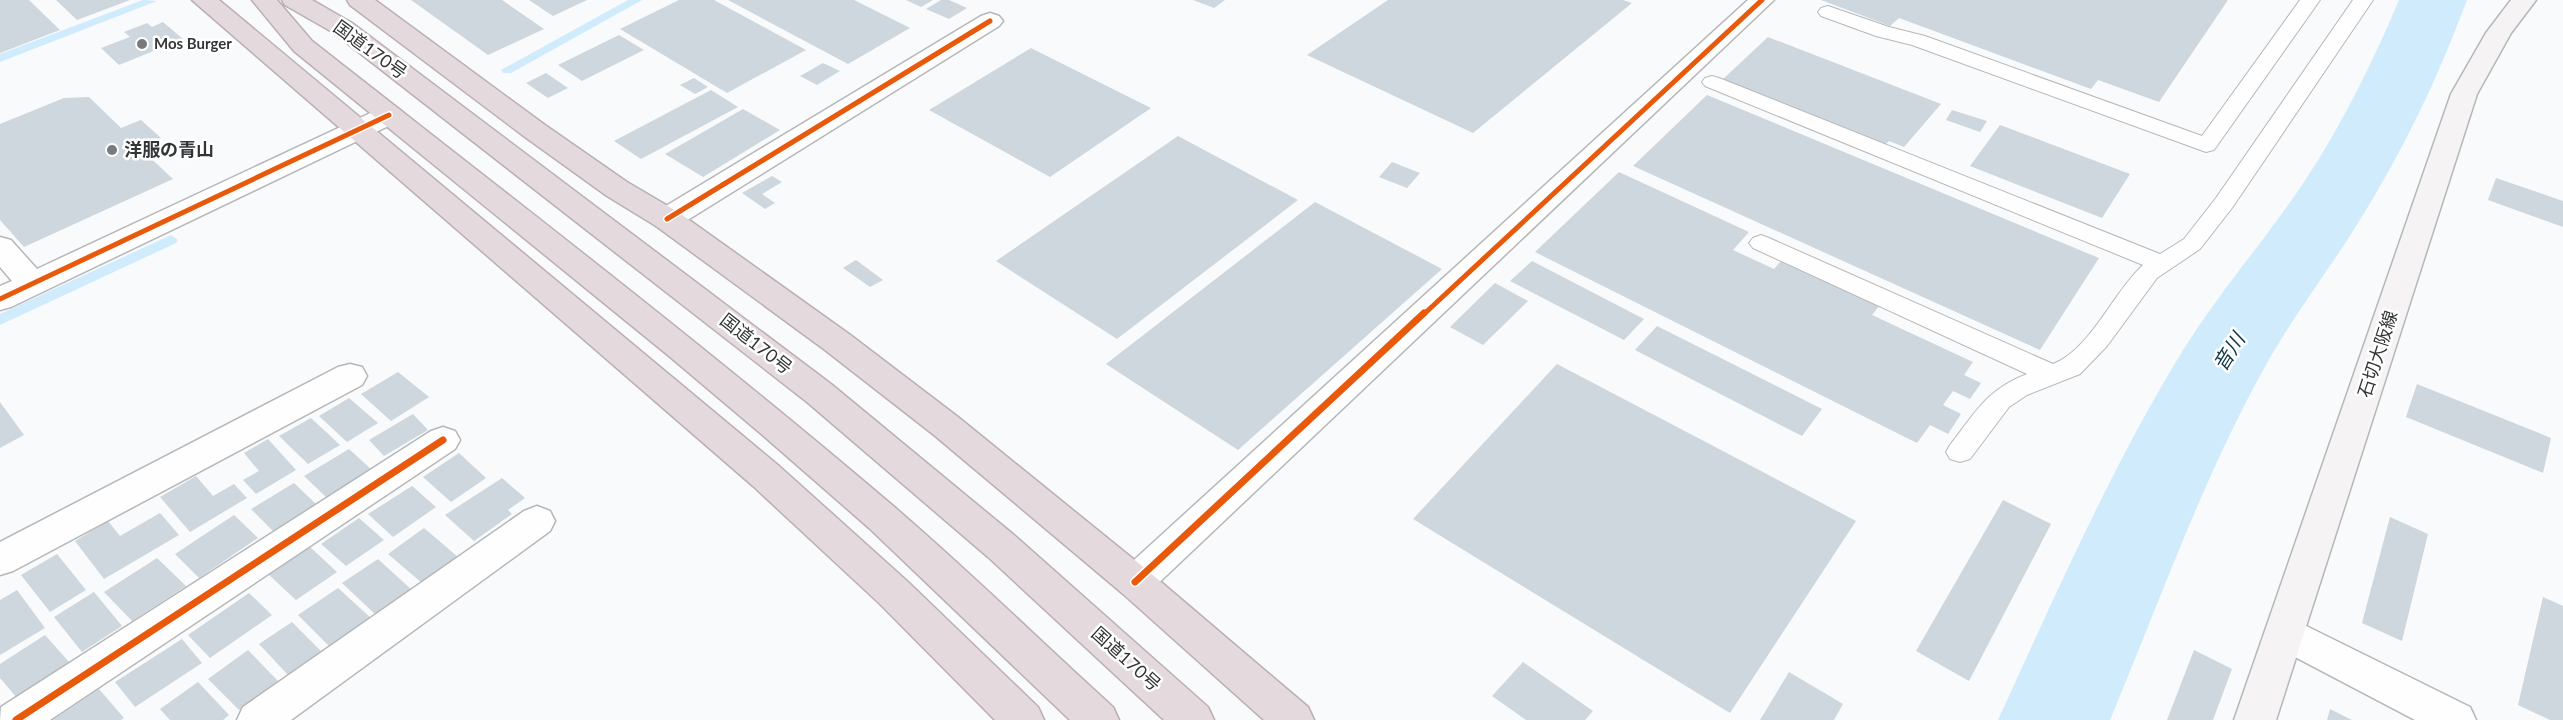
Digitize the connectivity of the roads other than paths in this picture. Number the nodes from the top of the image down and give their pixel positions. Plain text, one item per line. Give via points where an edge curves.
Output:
1 (204, 0) edge
2 (264, 0) edge
3 (294, 0) edge
4 (359, 0) edge
5 (1762, 0) edge
6 (2310, 0) edge
7 (2363, 0) edge
8 (2524, 0) edge
9 (1828, 12) dead end
10 (990, 21) dead end
11 (1712, 82) dead end
12 (389, 115) junction
13 (357, 130) junction
14 (667, 219) junction
15 (1761, 243) dead end
16 (0, 247) edge
17 (2160, 263) junction
18 (32, 284) junction
19 (0, 299) edge
20 (2053, 375) junction
21 (350, 376) dead end
22 (443, 440) dead end
23 (1960, 452) dead end
24 (537, 521) dead end
25 (0, 560) edge
26 (1135, 582) junction
27 (2286, 633) junction
28 (16, 720) edge
29 (258, 720) edge
30 (1023, 720) edge
31 (1098, 720) edge
32 (1193, 720) edge
33 (1293, 720) edge
34 (2255, 720) edge
35 (2455, 720) edge

1 - 13 highway
2 - 12 highway, 国道170号 via 303,46
3 - 32 highway, 国道170号 via 343,28 819,393 1001,546
4 - 14 highway via 590,170
5 - 26 street
6 - 9 lane via 2206,145 1918,40
7 - 17 lane via 2224,203 2192,244
8 - 27 main road, 石切大阪線 via 2492,42 2464,94
10 - 14 street
11 - 17 lane
12 - 13 street
12 - 31 highway, 国道170号 via 778,429 882,518
13 - 18 street
13 - 30 highway via 766,476 893,592
14 - 26 highway via 946,426
15 - 20 lane
16 - 18 street
17 - 20 lane via 2098,340 2071,368
18 - 19 street
20 - 23 lane via 2018,388 2000,400
21 - 25 street
22 - 28 street
24 - 29 street
26 - 33 highway
27 - 34 main road, 石切大阪線
27 - 35 street

